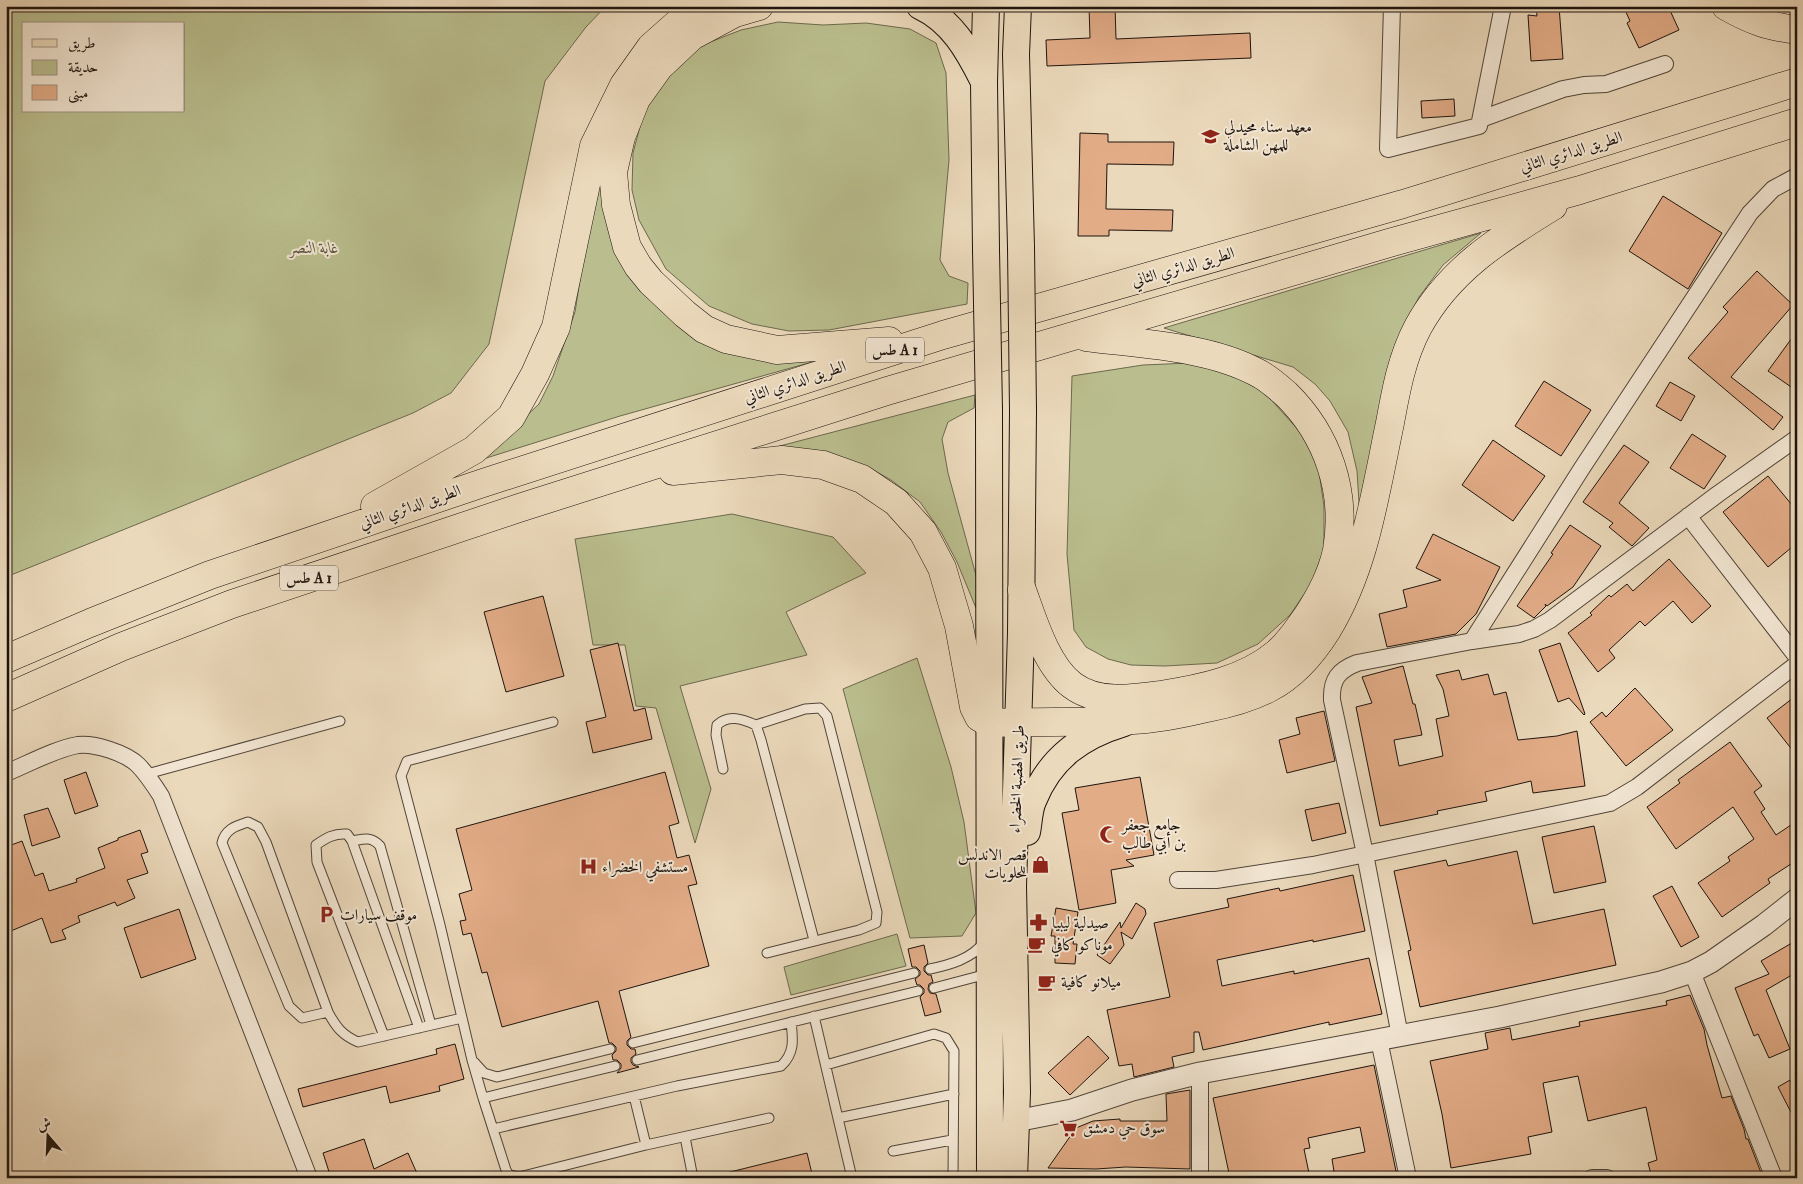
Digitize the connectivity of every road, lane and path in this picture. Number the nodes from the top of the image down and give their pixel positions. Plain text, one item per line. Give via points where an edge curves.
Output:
1 (704, 6) edge
2 (759, 6) edge
3 (920, 6) edge
4 (986, 6) edge
5 (1018, 6) edge
6 (1392, 6) edge
7 (1503, 6) edge
8 (1726, 6) edge
9 (1797, 30) edge
10 (1665, 64) dead end
11 (984, 82) junction
12 (1797, 82) edge
13 (1481, 119) junction
14 (1797, 122) edge
15 (1797, 176) edge
16 (1580, 190) junction
17 (943, 335) junction
18 (1074, 335) junction
19 (1797, 438) edge
20 (619, 476) junction
21 (1688, 516) junction
22 (320, 538) junction
23 (1022, 590) junction
24 (1472, 641) junction
25 (1797, 657) edge
26 (6, 659) edge
27 (1797, 664) edge
28 (6, 698) edge
29 (1134, 720) junction
30 (340, 721) dead end
31 (553, 722) dead end
32 (1018, 722) junction
33 (989, 724) junction
34 (756, 725) junction
35 (723, 769) dead end
36 (6, 774) edge
37 (146, 774) junction
38 (352, 841) junction
39 (1365, 854) junction
40 (1178, 880) dead end
41 (1797, 899) edge
42 (1014, 921) junction
43 (990, 932) junction
44 (814, 940) junction
45 (767, 953) dead end
46 (930, 969) dead end
47 (1003, 969) junction
48 (1692, 972) junction
49 (914, 973) dead end
50 (934, 988) dead end
51 (918, 991) dead end
52 (328, 1012) junction
53 (814, 1016) junction
54 (462, 1018) junction
55 (791, 1022) junction
56 (431, 1025) junction
57 (419, 1028) junction
58 (384, 1036) junction
59 (1400, 1036) junction
60 (1379, 1040) junction
61 (633, 1043) dead end
62 (610, 1049) dead end
63 (472, 1060) junction
64 (637, 1060) dead end
65 (826, 1065) junction
66 (615, 1066) dead end
67 (1200, 1073) junction
68 (954, 1094) junction
69 (634, 1096) junction
70 (483, 1098) junction
71 (769, 1118) dead end
72 (838, 1118) junction
73 (1016, 1121) junction
74 (493, 1130) junction
75 (685, 1137) junction
76 (952, 1140) junction
77 (646, 1145) junction
78 (893, 1151) dead end
79 (309, 1178) edge
80 (693, 1178) edge
81 (852, 1178) edge
82 (953, 1178) edge
83 (990, 1178) edge
84 (1014, 1178) edge
85 (1200, 1178) edge
86 (1408, 1178) edge
87 (1592, 1178) edge
88 (1607, 1178) edge
89 (1774, 1178) edge

1 - 22 highway via 687,15 651,47 624,85 594,146 556,327 511,417 474,450
2 - 17 highway via 735,13 692,36 659,67 636,100 621,137 613,172 616,205 627,247 651,282 685,314 704,329 726,339 777,350
3 - 11 main road via 950,28
4 - 11 main road, طريق الهضبة الخضراء
5 - 23 main road, طريق الهضبة الخضراء, bridge
6 - 13 street via 1388,148 1479,126
7 - 13 street
8 - 9 highway via 1747,18
10 - 13 street via 1606,84 1563,89
11 - 33 main road, طريق الهضبة الخضراء, bridge
12 - 17 highway, الطريق الدائري الثاني / طس A 1 via 1403,204
14 - 16 highway
15 - 24 street via 1773,189 1750,212
16 - 18 highway, طس A 1
16 - 29 highway via 1481,254 1438,294 1418,328 1402,366 1366,538 1346,596 1308,656 1283,679 1251,695 1178,715
17 - 22 highway, الطريق الدائري الثاني / طس A 1
18 - 20 highway, طس A 1
18 - 23 highway via 1198,351 1258,372 1279,388 1308,418 1329,458 1338,503 1336,552 1320,596 1292,638 1276,654 1232,678 1193,690 1146,697 1106,699 1072,685 1062,676 1048,652
19 - 21 street
20 - 28 highway, طس A 1 via 232,604 121,647
20 - 33 highway via 782,460 823,465 868,483 896,502 923,532 942,568 959,626 974,707 979,717
21 - 24 street via 1550,620 1519,634
21 - 25 street
22 - 26 highway, الطريق الدائري الثاني / طس A 1 via 210,575
23 - 32 main road, طريق الهضبة الخضراء
24 - 39 street via 1358,664 1346,668 1334,681 1332,700
27 - 39 street via 1637,787 1610,803
29 - 32 highway
29 - 42 main road via 1082,741 1061,757 1047,774 1030,810
30 - 37 lane
31 - 54 lane via 407,761 401,776
32 - 33 highway
32 - 42 main road, طريق الهضبة الخضراء
33 - 43 main road, طريق الهضبة الخضراء
34 - 35 lane via 741,719 723,719 717,725
34 - 44 lane
34 - 44 lane via 805,709 820,708 827,716 877,912 876,923
36 - 37 street via 79,745 92,745 123,756
37 - 79 street via 161,796
38 - 56 lane via 369,838 380,846
38 - 57 lane
38 - 58 lane via 347,834 338,833 324,839 316,845 317,862
39 - 40 street via 1216,880
39 - 59 street
41 - 48 street via 1711,962
42 - 47 main road, طريق الهضبة الخضراء
43 - 46 lane via 974,953
43 - 47 main road, طريق الهضبة الخضراء
44 - 45 lane
47 - 50 lane
47 - 73 main road, طريق الهضبة الخضراء
47 - 83 main road, طريق الهضبة الخضراء
48 - 59 street via 1661,982
48 - 89 street
49 - 61 lane
51 - 53 lane
52 - 52 lane via 258,827 248,822 231,828 223,836 222,843 289,1006 302,1018
52 - 58 lane via 344,1036 358,1042
53 - 55 lane
53 - 65 lane
54 - 56 lane
54 - 63 lane
55 - 64 lane
55 - 69 lane via 792,1047 789,1058 781,1066
56 - 57 lane
57 - 58 lane
59 - 60 street
60 - 67 street
60 - 86 street
62 - 63 lane via 497,1077 484,1072
63 - 70 lane
65 - 68 lane via 934,1034 946,1038 954,1051
65 - 72 lane
66 - 70 lane
67 - 73 street via 1132,1090 1072,1110
67 - 85 street
68 - 72 lane
68 - 76 lane
69 - 74 lane
69 - 77 lane
70 - 74 lane
71 - 75 lane
72 - 81 lane
73 - 84 main road, طريق الهضبة الخضراء
74 - 77 lane via 506,1170 509,1175 519,1177
75 - 77 lane
75 - 80 lane
76 - 78 lane
76 - 82 lane
87 - 88 street

